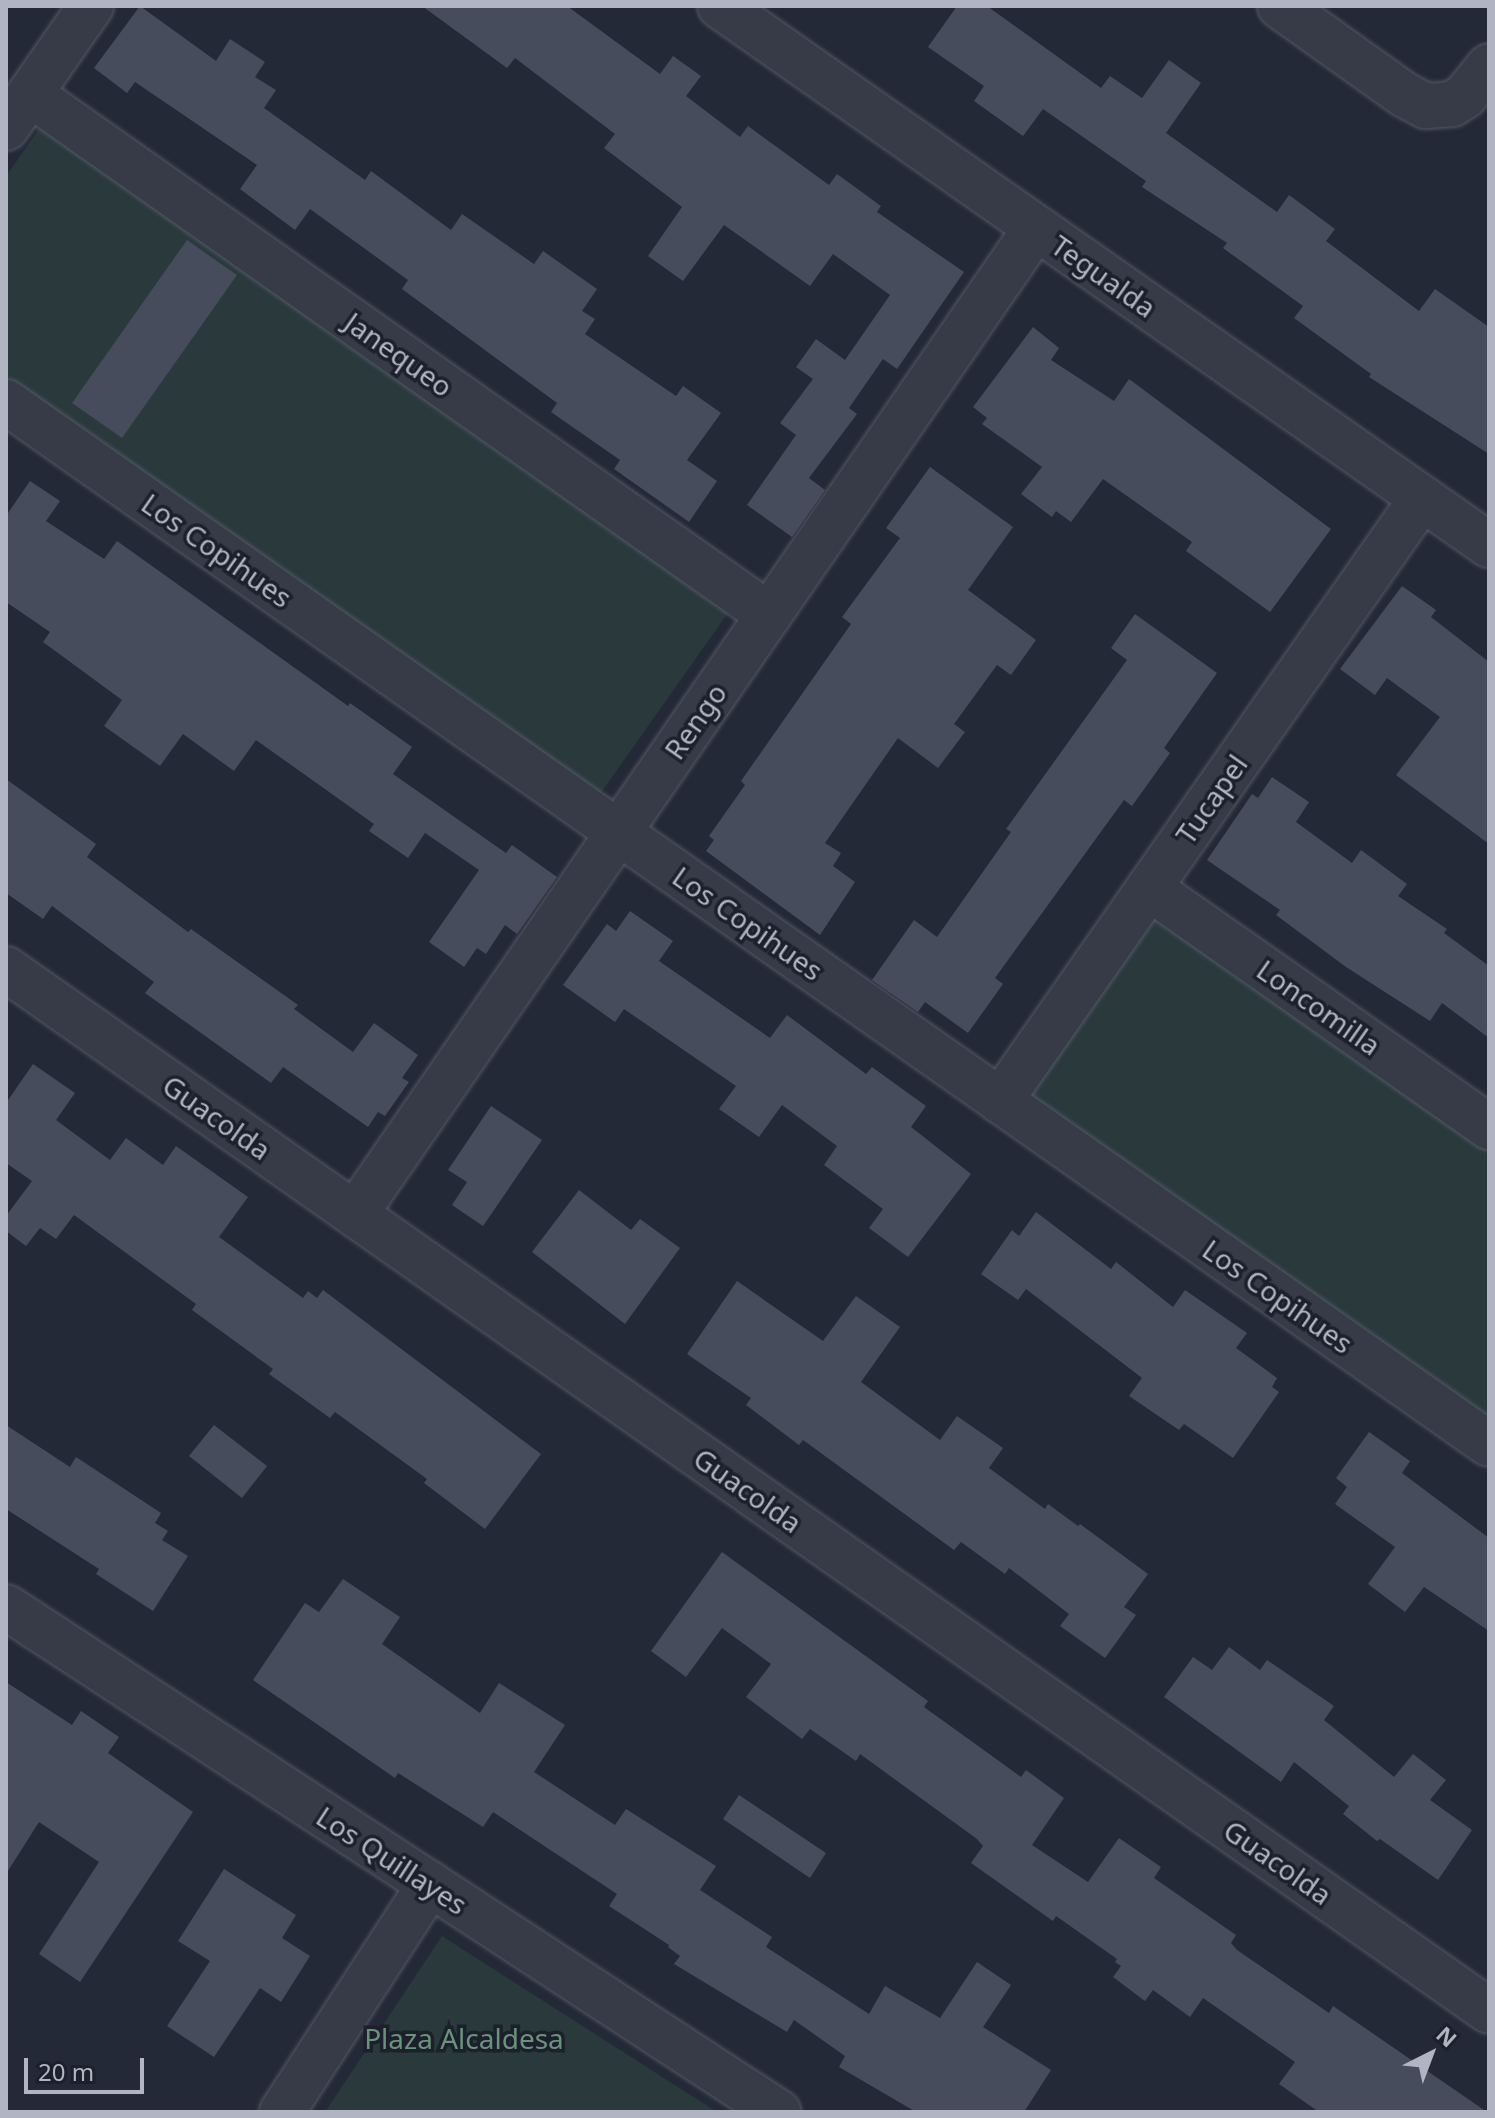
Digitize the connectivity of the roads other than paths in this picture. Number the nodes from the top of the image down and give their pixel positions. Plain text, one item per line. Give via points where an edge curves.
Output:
1 (91, 6) edge
2 (720, 6) edge
3 (1280, 6) edge
4 (1489, 66) edge
5 (18, 111) edge
6 (1036, 228) junction
7 (6, 402) edge
8 (1422, 498) junction
9 (1489, 545) edge
10 (769, 615) junction
11 (619, 832) junction
12 (1149, 888) junction
13 (6, 969) edge
14 (1000, 1101) junction
15 (1489, 1127) edge
16 (355, 1214) junction
17 (1489, 1444) edge
18 (6, 1607) edge
19 (430, 1884) junction
20 (1489, 2011) edge
21 (282, 2112) edge
22 (778, 2112) edge

1 - 5 street
2 - 6 street, Tegualda
3 - 4 street via 1415,102 1438,107 1465,96
5 - 10 street, Janequeo
6 - 8 street, Tegualda
6 - 10 street, Rengo
7 - 11 street, Los Copihues
8 - 9 street, Tegualda
8 - 12 street, Tucapel
10 - 11 street, Rengo
11 - 14 street, Los Copihues
11 - 16 street, Rengo
12 - 14 street, Tucapel
12 - 15 street, Loncomilla
13 - 16 street, Guacolda
14 - 17 street, Los Copihues
16 - 20 street, Guacolda
18 - 19 street, Los Quillayes
19 - 21 street
19 - 22 street, Los Quillayes

